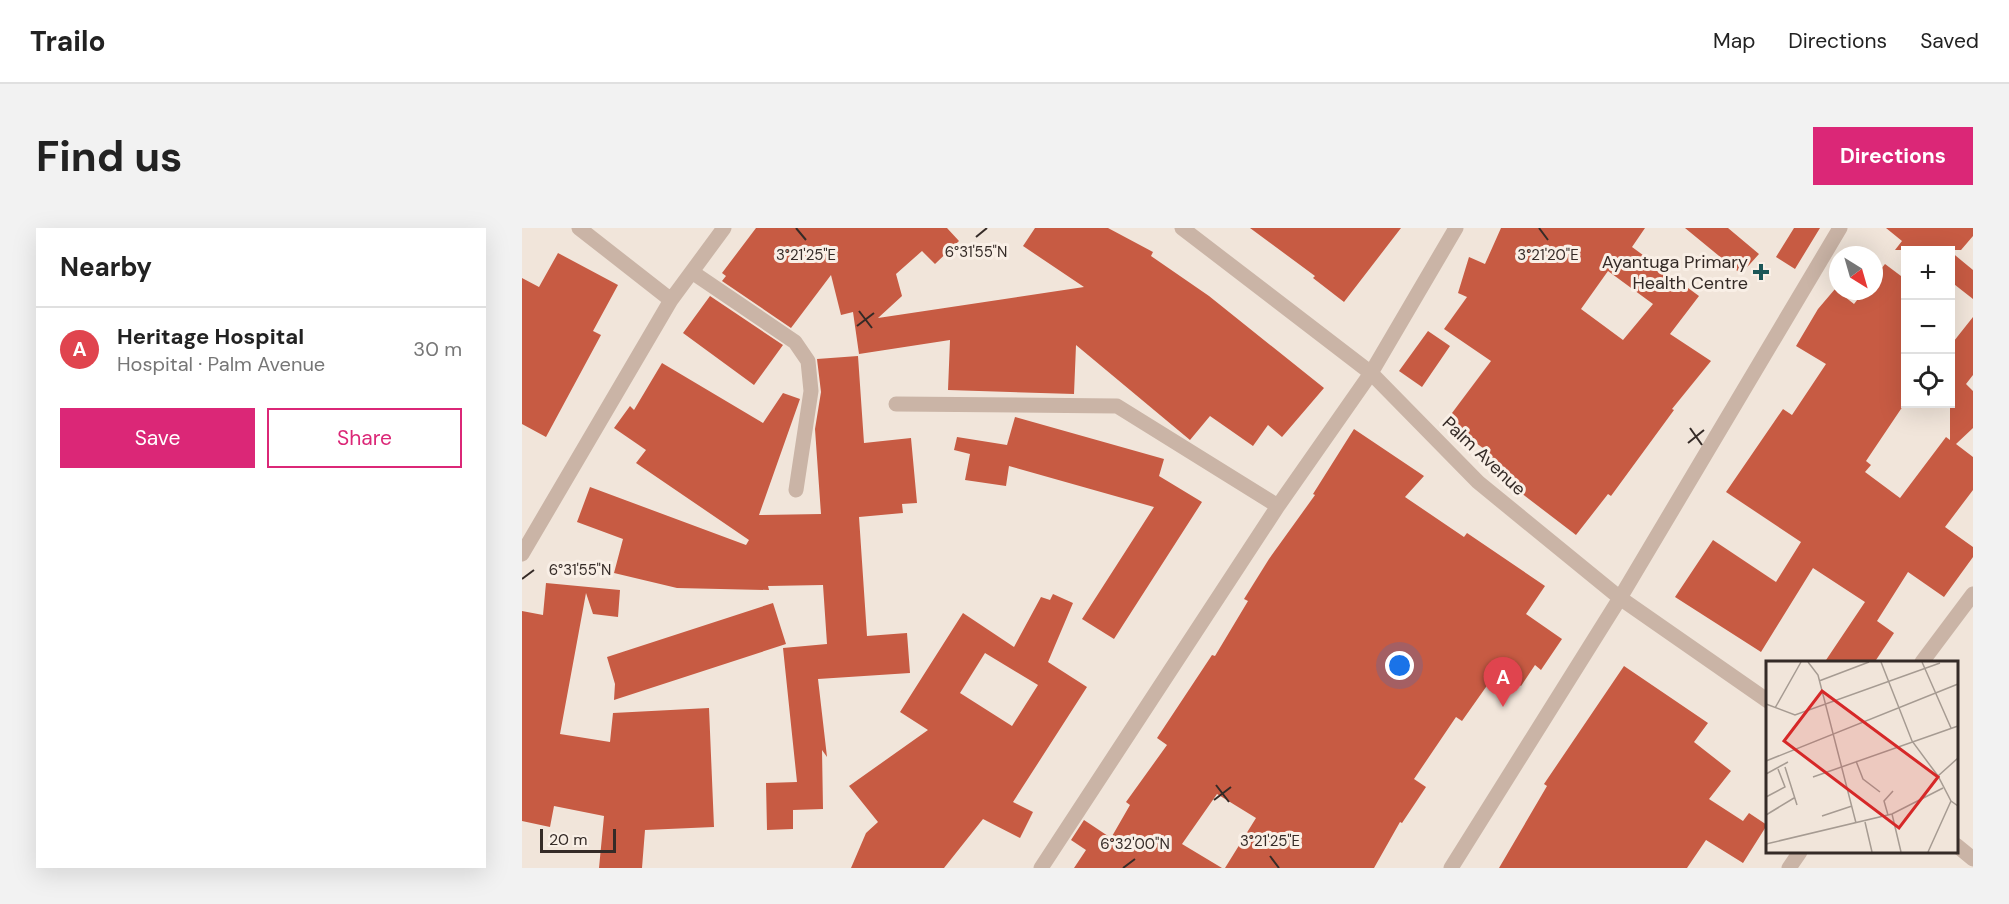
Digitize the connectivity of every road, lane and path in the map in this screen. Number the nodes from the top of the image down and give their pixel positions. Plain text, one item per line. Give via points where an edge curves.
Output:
1 (579, 228) edge
2 (724, 228) edge
3 (1182, 228) edge
4 (1456, 228) edge
5 (1840, 228) edge
6 (692, 272) junction
7 (671, 300) junction
8 (1371, 373) junction
9 (896, 404) dead end
10 (796, 490) dead end
11 (1278, 506) junction
12 (522, 554) edge
13 (1973, 594) edge
14 (1620, 598) junction
15 (1923, 661) edge
16 (1766, 700) edge
17 (1958, 847) edge
18 (1799, 853) edge
19 (1973, 859) edge
20 (1041, 868) edge
21 (1451, 868) edge
22 (1790, 868) edge

1 - 7 street
2 - 6 street
3 - 8 street, Palm Avenue
4 - 8 street
5 - 14 street
6 - 7 street
6 - 10 street via 795,342 805,353 811,391
7 - 12 street
8 - 11 street
8 - 14 street, Palm Avenue via 1478,482
9 - 11 street via 1117,406
11 - 20 street
13 - 15 street
14 - 16 street, Palm Avenue
14 - 21 street
17 - 19 street
18 - 22 street

